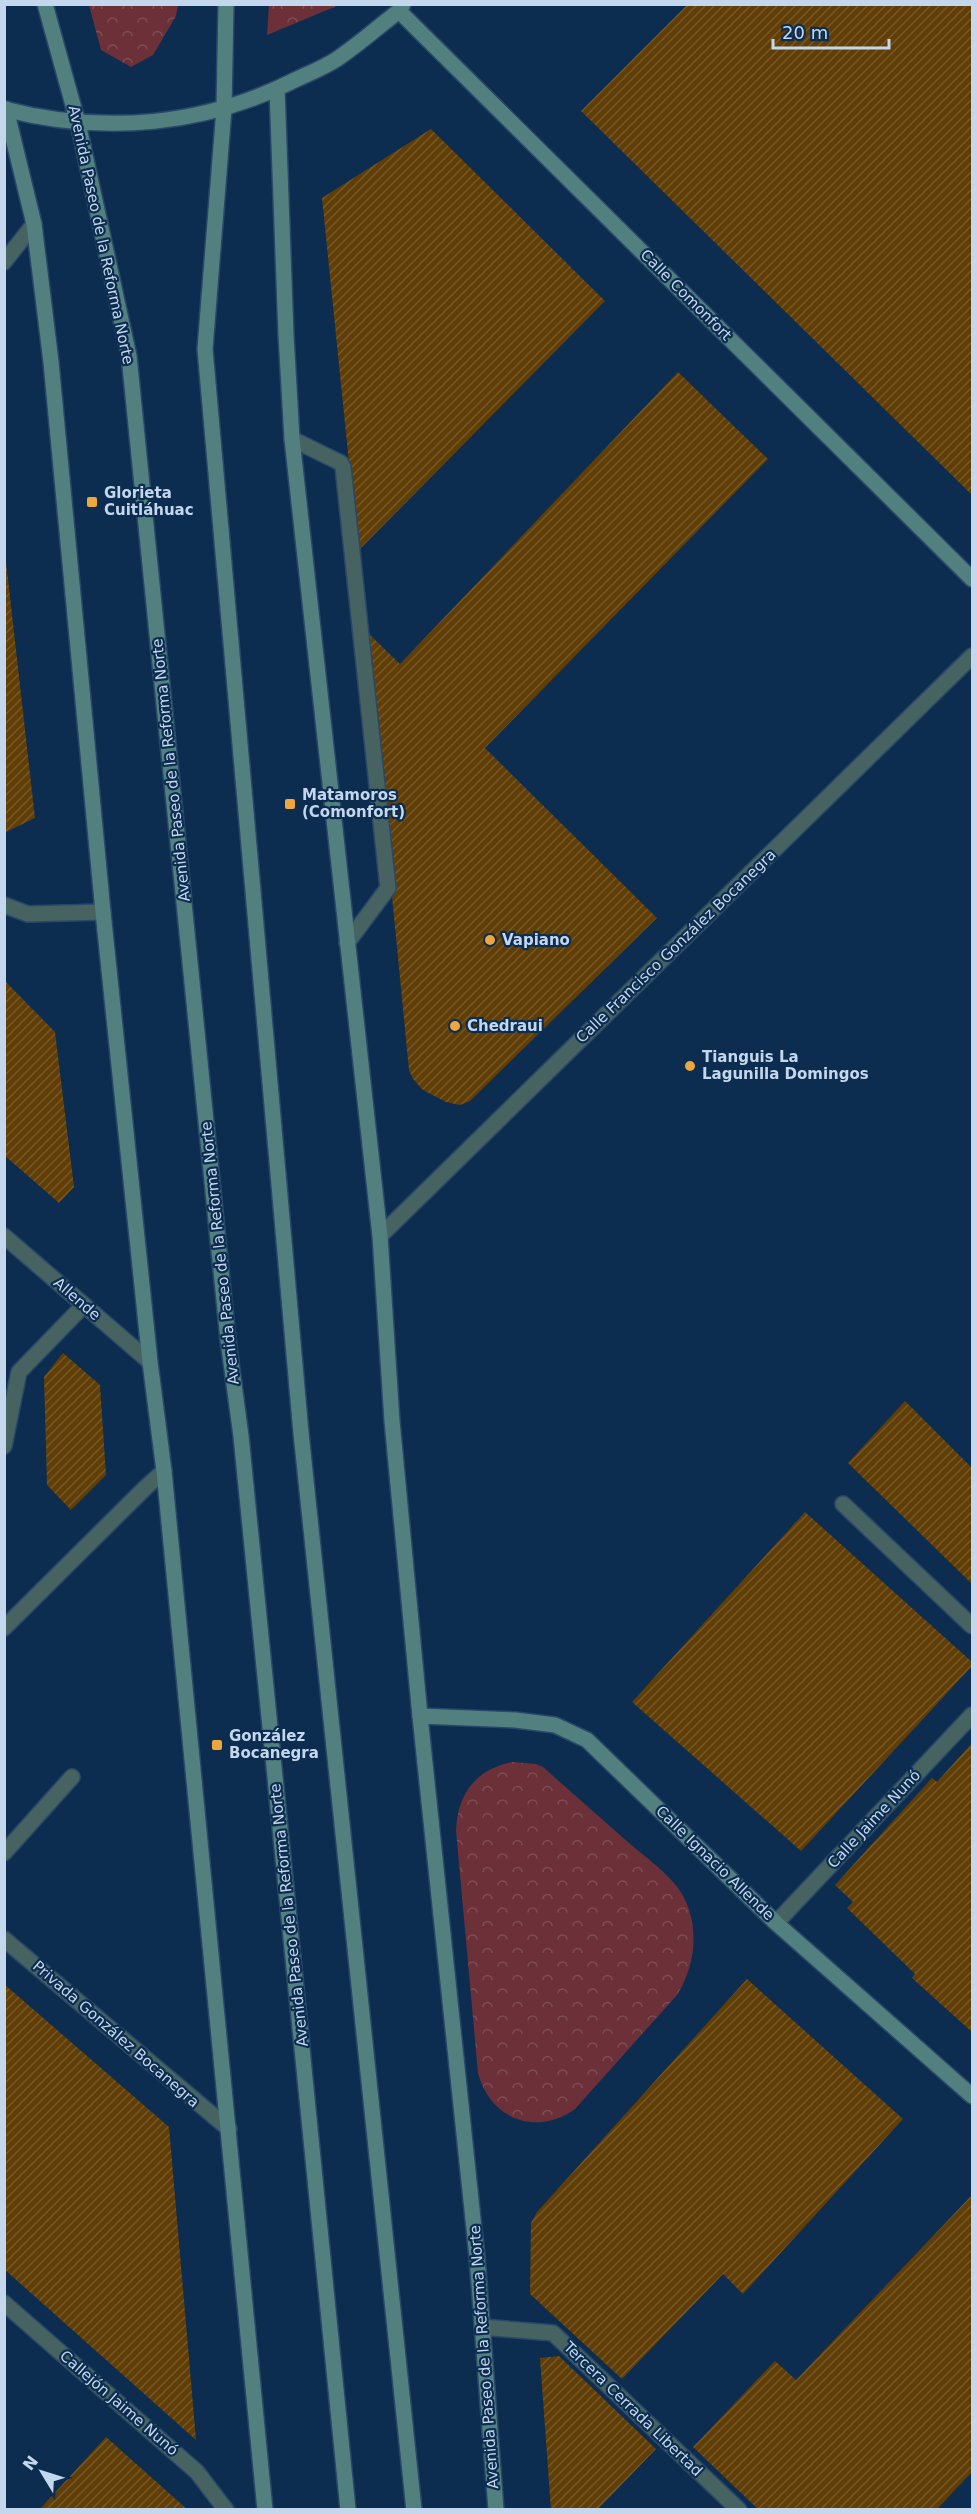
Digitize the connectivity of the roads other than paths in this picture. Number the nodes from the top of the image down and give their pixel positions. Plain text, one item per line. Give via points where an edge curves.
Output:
1 (45, 4) edge
2 (226, 4) edge
3 (401, 8) edge
4 (277, 89) junction
5 (5, 109) edge
6 (224, 109) junction
7 (78, 123) junction
8 (34, 224) junction
9 (4, 262) edge
10 (292, 439) junction
11 (972, 579) edge
12 (972, 656) edge
13 (4, 905) edge
14 (103, 912) junction
15 (347, 943) junction
16 (4, 1236) edge
17 (380, 1236) junction
18 (84, 1305) junction
19 (150, 1362) junction
20 (12, 1371) edge
21 (4, 1446) edge
22 (164, 1472) junction
23 (843, 1504) dead end
24 (972, 1626) edge
25 (4, 1628) edge
26 (972, 1715) edge
27 (420, 1716) junction
28 (72, 1777) dead end
29 (4, 1853) edge
30 (776, 1923) junction
31 (4, 1938) edge
32 (972, 2096) edge
33 (229, 2129) junction
34 (4, 2303) edge
35 (482, 2327) junction
36 (226, 2510) edge
37 (265, 2510) edge
38 (348, 2510) edge
39 (414, 2510) edge
40 (496, 2510) edge
41 (739, 2510) edge

1 - 7 street, Avenida Paseo de la Reforma Norte
2 - 6 street
3 - 4 street via 336,60
3 - 11 street, Calle Comonfort
4 - 6 street
4 - 10 street, Avenida Paseo de la Reforma Norte
5 - 7 street
5 - 8 street
6 - 7 street via 148,123
6 - 39 street via 205,349 301,1433
7 - 38 street, Avenida Paseo de la Reforma Norte via 129,356
8 - 9 street
8 - 14 street via 51,362
10 - 15 street, Avenida Paseo de la Reforma Norte
10 - 15 street via 343,467 388,888
12 - 17 street, Calle Francisco González Bocanegra
13 - 14 street via 28,914
14 - 19 street
15 - 17 street, Avenida Paseo de la Reforma Norte
16 - 18 street, Allende
17 - 27 street, Avenida Paseo de la Reforma Norte via 392,1421
18 - 19 street, Allende
18 - 20 street
19 - 22 street
20 - 21 street
22 - 25 street
22 - 33 street
23 - 24 street
26 - 30 street, Calle Jaime Nunó
27 - 30 street, Calle Ignacio Allende via 555,1725 587,1740
27 - 35 street, Avenida Paseo de la Reforma Norte
28 - 29 street
30 - 32 street, Calle Ignacio Allende
31 - 33 street, Privada González Bocanegra
33 - 37 street
34 - 36 street, Callejón Jaime Nunó via 198,2472
35 - 40 street, Avenida Paseo de la Reforma Norte
35 - 41 street, Tercera Cerrada Libertad via 553,2332

